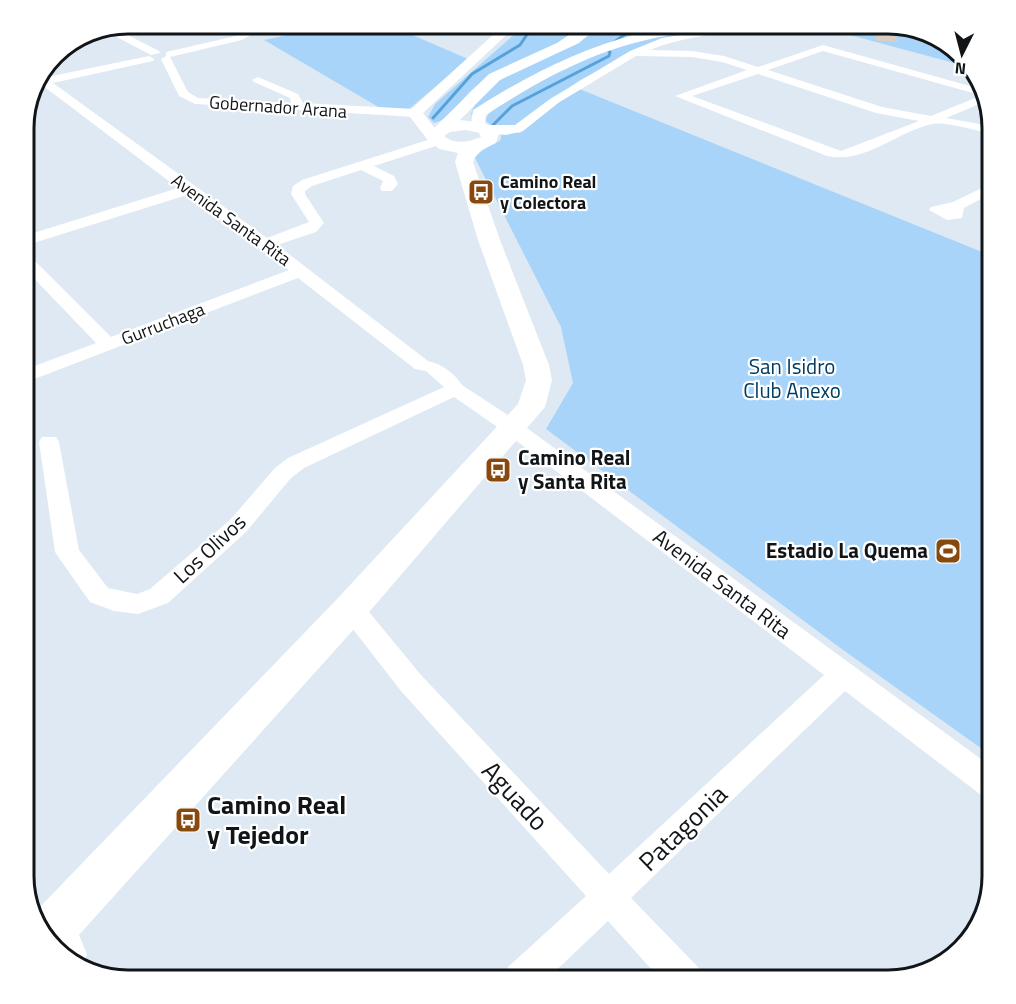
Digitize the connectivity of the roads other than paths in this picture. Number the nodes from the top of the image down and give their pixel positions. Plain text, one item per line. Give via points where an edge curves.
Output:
1 (248, 34) edge
2 (501, 34) edge
3 (120, 35) edge
4 (579, 35) edge
5 (655, 35) edge
6 (698, 35) edge
7 (638, 37) junction
8 (666, 40) junction
9 (633, 53) junction
10 (692, 54) junction
11 (160, 56) junction
12 (758, 70) junction
13 (49, 79) edge
14 (258, 80) dead end
15 (45, 85) edge
16 (973, 91) edge
17 (977, 101) edge
18 (295, 108) junction
19 (461, 109) junction
20 (415, 113) junction
21 (934, 121) junction
22 (982, 128) edge
23 (481, 132) junction
24 (439, 138) junction
25 (362, 165) junction
26 (387, 188) dead end
27 (188, 190) junction
28 (982, 192) edge
29 (957, 206) dead end
30 (35, 238) edge
31 (489, 240) junction
32 (265, 244) junction
33 (35, 270) edge
34 (301, 271) junction
35 (108, 345) junction
36 (35, 372) edge
37 (453, 387) junction
38 (513, 428) junction
39 (49, 442) dead end
40 (351, 608) junction
41 (844, 674) junction
42 (982, 777) edge
43 (609, 898) junction
44 (57, 936) edge
45 (532, 970) edge
46 (676, 970) edge

1 - 11 street
2 - 20 street
3 - 11 street
4 - 19 main road via 493,78 474,92
5 - 7 street
6 - 8 street
7 - 8 street
7 - 23 street via 588,55 516,89 478,113
8 - 9 street
8 - 10 street
9 - 10 street
9 - 23 street via 554,101 519,128
10 - 12 street via 724,58
11 - 13 street
11 - 18 street, Gobernador Arana via 190,100
12 - 16 street via 828,49
12 - 21 street via 859,105
12 - 21 street via 681,96 827,152 843,162 855,152
14 - 18 street via 294,96 298,101
15 - 27 street, Avenida Santa Rita
17 - 21 street
18 - 20 street, Gobernador Arana
19 - 23 main road
19 - 24 main road
20 - 24 street
21 - 22 street
23 - 24 main road via 461,147
23 - 31 main road via 464,162
24 - 25 street
24 - 31 main road
25 - 26 street via 389,179 391,184
25 - 32 street via 298,189 317,223
27 - 30 street
27 - 32 street, Avenida Santa Rita
28 - 29 street
31 - 38 main road via 537,365 539,380 531,407
32 - 34 street, Avenida Santa Rita
33 - 35 street
34 - 35 street, Gurruchaga
34 - 37 street, Avenida Santa Rita via 422,364 422,370 441,384
35 - 36 street, Gurruchaga
37 - 38 street, Avenida Santa Rita
37 - 39 street, Los Olivos via 296,463 238,526 159,596 138,604 99,595 67,552
38 - 40 main road
38 - 41 street, Avenida Santa Rita
40 - 43 street, Aguado via 411,683
40 - 44 main road
41 - 42 street, Avenida Santa Rita
41 - 43 street, Patagonia
43 - 45 street, Patagonia
43 - 46 street, Aguado

